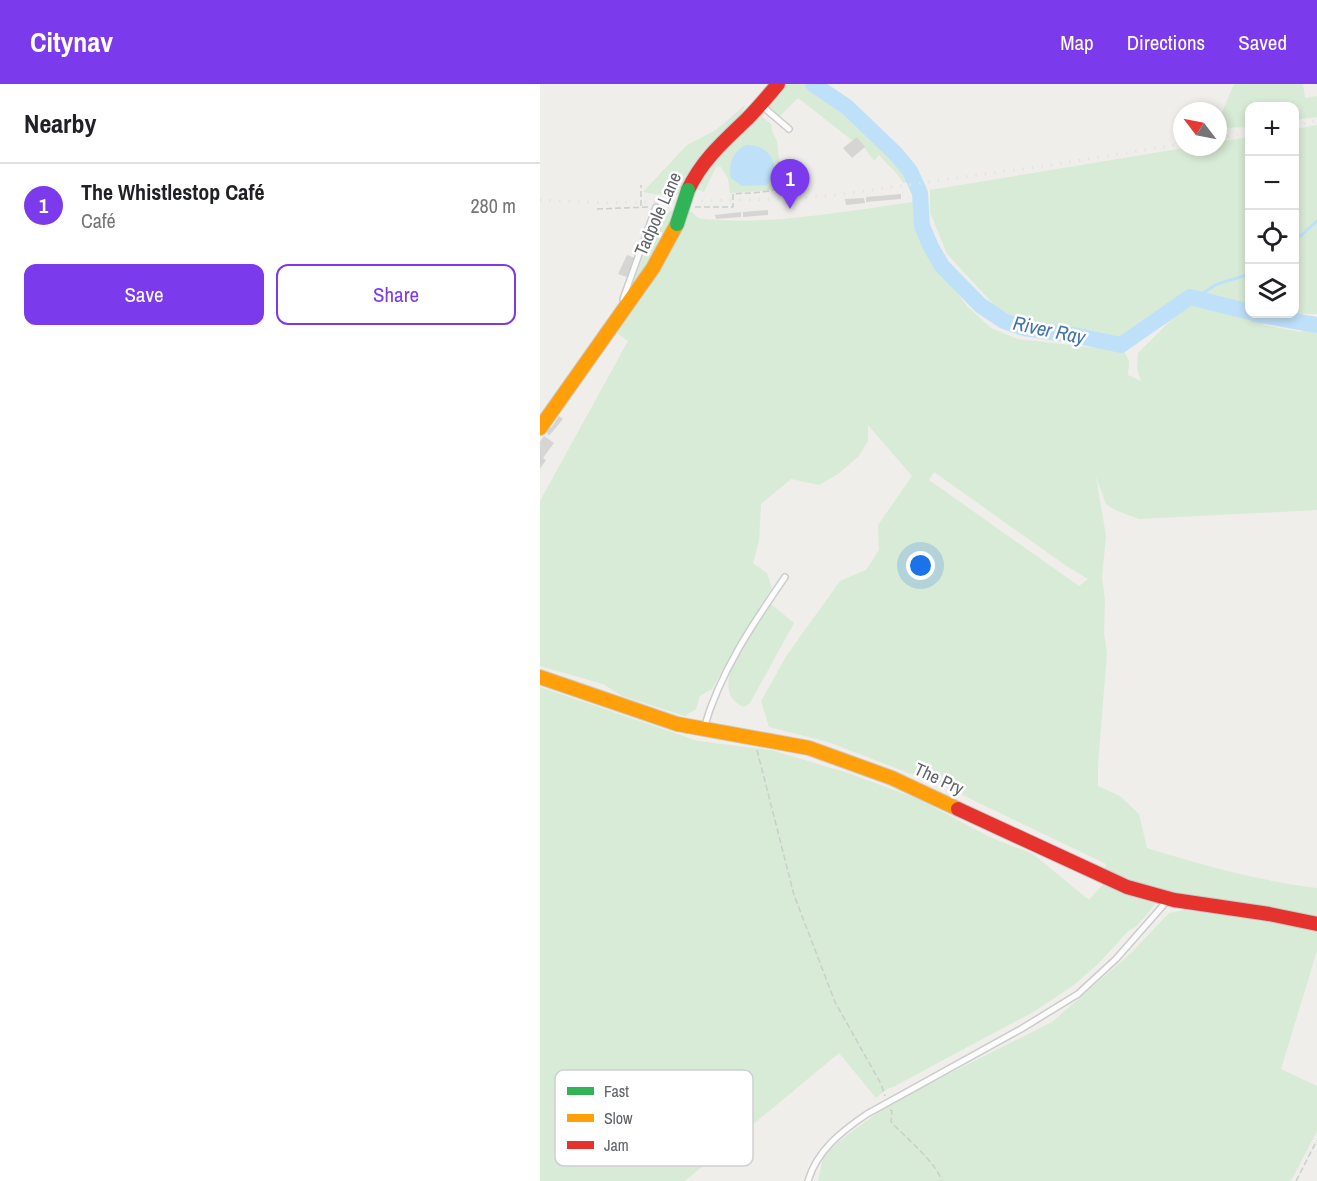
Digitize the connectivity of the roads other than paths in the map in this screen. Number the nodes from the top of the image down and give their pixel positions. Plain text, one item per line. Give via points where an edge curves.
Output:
1 (778, 84) edge
2 (761, 104) junction
3 (789, 129) dead end
4 (656, 207) road end
5 (627, 305) junction
6 (540, 428) edge
7 (785, 577) dead end
8 (540, 676) edge
9 (704, 730) junction
10 (1168, 900) junction
11 (1317, 924) edge
12 (808, 1181) edge

1 - 2 main road, Tadpole Lane
2 - 3 lane
2 - 5 main road, Tadpole Lane, bridge via 707,157 688,190 677,224 655,267
4 - 5 lane via 623,299
5 - 6 main road, Tadpole Lane
7 - 9 lane via 742,641 718,688
8 - 9 main road, The Pry via 654,717
9 - 10 main road, The Pry via 809,748 862,766 1127,887
10 - 11 main road, The Pry
10 - 12 lane via 1116,959 1078,994 845,1129 819,1156

